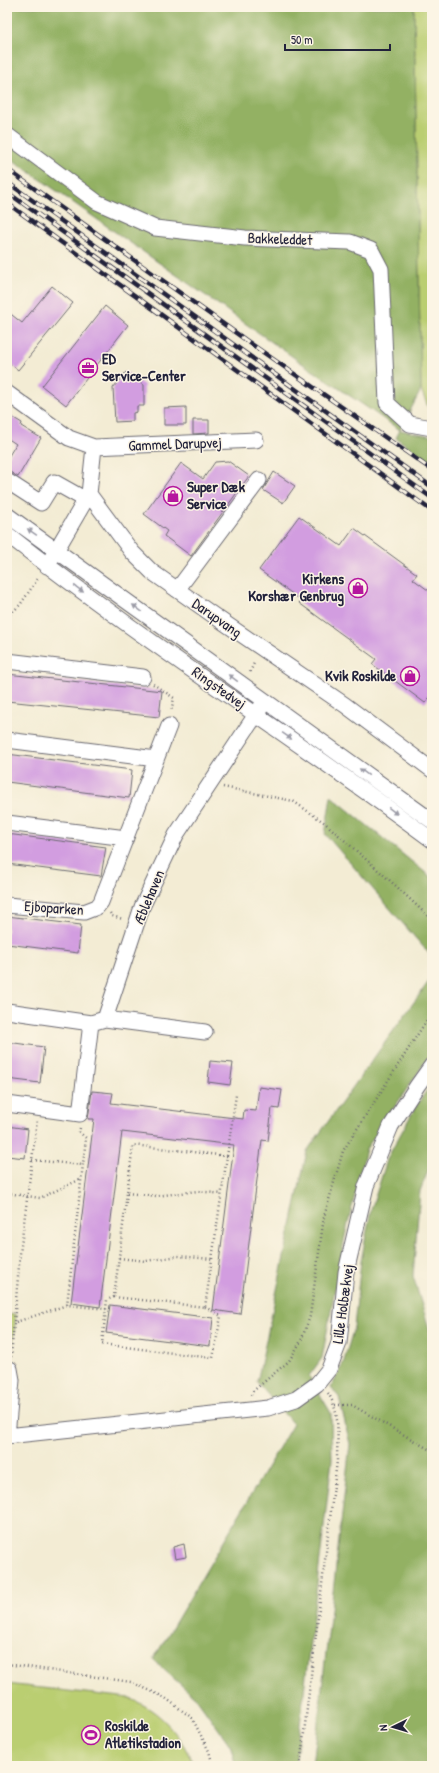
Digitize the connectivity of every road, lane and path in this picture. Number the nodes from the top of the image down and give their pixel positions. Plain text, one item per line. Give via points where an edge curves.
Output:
1 (7, 135) edge
2 (7, 393) edge
3 (432, 428) edge
4 (256, 440) dead end
5 (94, 447) junction
6 (7, 480) edge
7 (259, 480) dead end
8 (87, 497) junction
9 (7, 515) edge
10 (7, 534) edge
11 (57, 550) junction
12 (47, 566) junction
13 (177, 590) junction
14 (7, 617) edge
15 (261, 649) junction
16 (7, 661) edge
17 (143, 678) joint
18 (243, 685) junction
19 (265, 701) junction
20 (255, 714) junction
21 (169, 726) joint
22 (7, 740) edge
23 (156, 759) junction
24 (432, 770) edge
25 (209, 784) junction
26 (432, 821) edge
27 (7, 823) edge
28 (126, 838) junction
29 (432, 840) edge
30 (101, 902) junction
31 (7, 904) edge
32 (432, 920) edge
33 (137, 924) junction
34 (7, 1011) edge
35 (432, 1012) edge
36 (98, 1021) junction
37 (205, 1032) dead end
38 (432, 1065) edge
39 (236, 1095) dead end
40 (7, 1104) edge
41 (39, 1108) junction
42 (80, 1114) junction
43 (227, 1156) junction
44 (32, 1160) junction
45 (83, 1165) junction
46 (82, 1179) junction
47 (7, 1193) edge
48 (127, 1193) junction
49 (222, 1194) junction
50 (28, 1196) junction
51 (119, 1258) junction
52 (212, 1259) junction
53 (114, 1297) junction
54 (67, 1305) junction
55 (205, 1307) junction
56 (106, 1309) junction
57 (16, 1322) junction
58 (8, 1369) edge
59 (317, 1384) junction
60 (335, 1405) junction
61 (243, 1411) junction
62 (7, 1436) edge
63 (432, 1451) edge
64 (7, 1664) edge
65 (213, 1766) edge
66 (300, 1766) edge

1 - 3 street, Bakkeleddet via 97,202 155,228 245,238 350,242 370,250 381,269 387,403 410,424
2 - 5 street, Gammel Darupvej via 70,438
4 - 5 street, Gammel Darupvej
5 - 8 street
6 - 8 street via 41,503 54,482
7 - 13 street
8 - 11 street
8 - 13 street, Darupvang via 132,552 152,572
11 -> 9 street, Ringstedvej
10 - 12 street, Ringstedvej
11 - 12 street
18 -> 11 street, Ringstedvej
12 - 14 path via 20,605
12 -> 20 street, Ringstedvej
13 - 15 street, Darupvang
15 - 18 path
15 - 24 street, Darupvang via 345,705
16 - 17 street
17 - 21 path via 174,698
18 - 19 street, Ringstedvej
19 - 20 street, Æblehaven
26 -> 19 street, Ringstedvej
20 - 25 street, Æblehaven
20 -> 29 street, Ringstedvej
21 - 23 street, Ejboparken
22 - 23 street
23 - 28 street, Ejboparken
25 - 32 path via 293,801 325,823
25 - 33 street, Æblehaven via 176,835 142,907
27 - 28 street
28 - 30 street, Ejboparken
30 - 31 street, Ejboparken via 97,907 84,912
30 - 33 path via 112,916
33 - 36 street, Æblehaven
34 - 36 street
35 - 61 path via 343,1151 324,1218 310,1316 301,1341 289,1361 252,1392
36 - 37 street
36 - 42 street, Æblehaven
38 - 59 street, Lille Holbækvej via 391,1126 366,1186 346,1272 339,1343 329,1369
39 - 43 path
40 - 41 street
41 - 42 street
41 - 44 path
42 - 45 path via 80,1132 86,1138
43 - 48 path via 133,1145
43 - 49 path
44 - 45 path
44 - 50 path
45 - 46 path
46 - 50 path via 40,1198
46 - 54 path
47 - 50 path
48 - 49 path via 156,1196 198,1191
48 - 51 path
49 - 52 path
50 - 57 path via 20,1254
51 - 52 path via 146,1261 178,1256
51 - 53 path
52 - 55 path
53 - 55 path
53 - 56 path via 107,1300
54 - 56 path
54 - 57 path
55 - 56 path via 221,1316 213,1358 102,1344
57 - 58 path
58 - 62 street via 12,1380
59 - 60 path
59 - 61 street, Lille Holbækvej via 296,1399 268,1408
60 - 63 path via 352,1405
60 - 66 path via 338,1422 337,1461
61 - 62 street, Lille Holbækvej
64 - 65 path via 131,1682 164,1697 192,1718 210,1751

